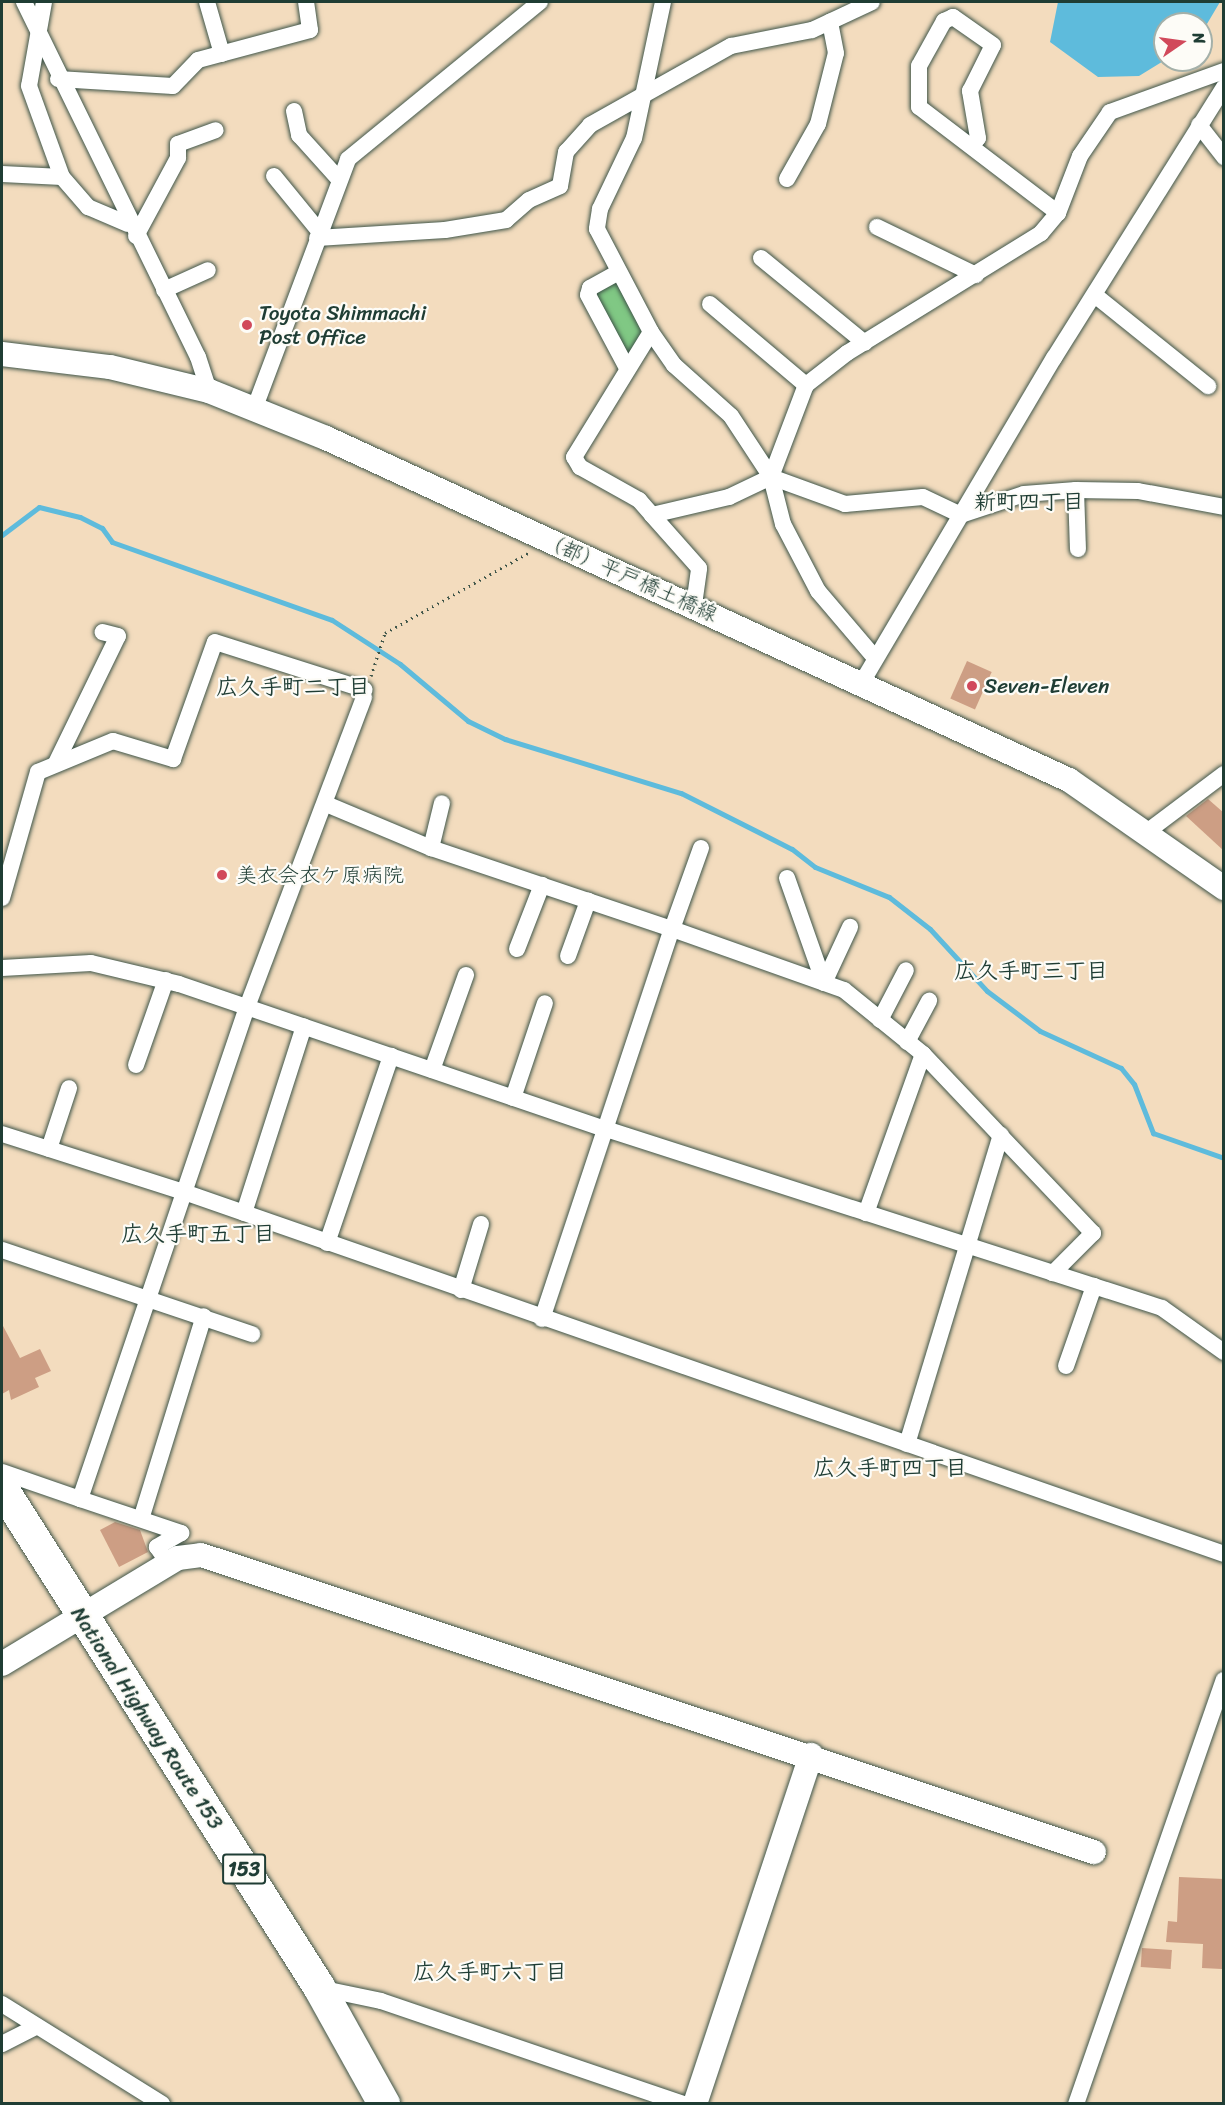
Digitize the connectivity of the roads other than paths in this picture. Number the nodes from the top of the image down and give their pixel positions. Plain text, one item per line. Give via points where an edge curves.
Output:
1 (24, 2) edge
2 (44, 2) edge
3 (207, 2) edge
4 (306, 2) edge
5 (540, 2) edge
6 (663, 2) edge
7 (872, 2) edge
8 (830, 22) junction
9 (35, 27) junction
10 (222, 54) junction
11 (1224, 71) edge
12 (58, 79) junction
13 (1224, 87) edge
14 (646, 95) junction
15 (294, 111) dead end
16 (1199, 125) junction
17 (216, 130) dead end
18 (972, 146) junction
19 (1224, 157) edge
20 (2, 174) edge
21 (274, 176) dead end
22 (62, 177) junction
23 (337, 177) junction
24 (787, 179) dead end
25 (1058, 213) junction
26 (877, 227) dead end
27 (132, 230) junction
28 (318, 234) junction
29 (761, 258) dead end
30 (208, 270) dead end
31 (617, 273) junction
32 (976, 275) junction
33 (164, 290) junction
34 (1095, 296) junction
35 (710, 304) dead end
36 (651, 332) junction
37 (865, 343) junction
38 (2, 354) edge
39 (627, 368) junction
40 (806, 385) junction
41 (1208, 386) dead end
42 (209, 391) junction
43 (255, 407) junction
44 (771, 477) junction
45 (1076, 490) junction
46 (1224, 507) edge
47 (651, 515) junction
48 (961, 515) junction
49 (1078, 549) dead end
50 (694, 605) junction
51 (102, 632) dead end
52 (875, 658) junction
53 (861, 684) junction
54 (56, 763) junction
55 (1224, 774) edge
56 (442, 803) dead end
57 (326, 804) junction
58 (1148, 831) junction
59 (431, 848) junction
60 (701, 848) dead end
61 (787, 878) dead end
62 (542, 885) junction
63 (1224, 888) edge
64 (2, 898) edge
65 (588, 901) junction
66 (850, 927) dead end
67 (672, 929) junction
68 (517, 949) dead end
69 (568, 956) dead end
70 (2, 968) edge
71 (906, 970) dead end
72 (466, 975) dead end
73 (166, 980) junction
74 (824, 983) junction
75 (929, 1001) dead end
76 (545, 1003) dead end
77 (247, 1007) junction
78 (880, 1020) junction
79 (304, 1026) junction
80 (908, 1042) junction
81 (923, 1054) junction
82 (391, 1056) junction
83 (136, 1065) dead end
84 (432, 1070) junction
85 (69, 1088) dead end
86 (513, 1098) junction
87 (609, 1130) junction
88 (2, 1134) edge
89 (1001, 1135) junction
90 (49, 1149) junction
91 (184, 1192) junction
92 (244, 1213) junction
93 (866, 1213) junction
94 (481, 1224) dead end
95 (327, 1243) junction
96 (966, 1245) junction
97 (2, 1250) edge
98 (1053, 1273) junction
99 (1094, 1286) junction
100 (461, 1290) junction
101 (146, 1297) junction
102 (204, 1316) junction
103 (542, 1319) junction
104 (252, 1334) dead end
105 (1224, 1352) edge
106 (1066, 1366) dead end
107 (907, 1444) junction
108 (2, 1472) edge
109 (2, 1488) edge
110 (80, 1499) junction
111 (142, 1516) junction
112 (1224, 1554) edge
113 (169, 1564) junction
114 (81, 1616) junction
115 (2, 1664) edge
116 (1224, 1680) edge
117 (811, 1755) junction
118 (1094, 1852) dead end
119 (319, 1987) junction
120 (2, 2004) edge
121 (37, 2026) junction
122 (2, 2044) edge
123 (162, 2103) edge
124 (384, 2103) edge
125 (683, 2103) edge
126 (695, 2103) edge
127 (1076, 2103) edge

1 - 9 street
2 - 9 street
3 - 10 street
4 - 10 street via 310,30
5 - 23 street via 372,138
6 - 14 street
7 - 8 street
8 - 14 street via 731,46
8 - 24 street via 836,53 818,124
9 - 12 street
9 - 22 street via 29,86
10 - 12 street via 198,60 173,86
11 - 25 street via 1110,112 1080,156
12 - 27 street
13 - 16 street
14 - 28 street via 590,125 566,152 560,186 529,200 506,220 445,230
14 - 31 street via 634,138 600,209 597,229
15 - 23 street via 299,135
16 - 19 street
16 - 34 street
17 - 27 street via 178,144 178,158
18 - 18 street via 919,107 915,98 919,66 944,21 953,17 993,45 970,91 978,138
18 - 25 street
20 - 22 street
21 - 28 street
22 - 27 street via 88,207
23 - 28 street
25 - 32 street via 1016,254
26 - 32 street
27 - 33 street
28 - 43 street
29 - 37 street
30 - 33 street
31 - 36 street
31 - 39 street via 590,288 588,295
32 - 37 street
33 - 42 street
34 - 41 street
34 - 48 street
35 - 40 street
36 - 39 street
36 - 44 street via 674,365 731,416
37 - 40 street
38 - 42 street, （都）平戸橋土橋線 via 110,367
39 - 47 street via 575,450 575,463 639,500
40 - 44 street
42 - 43 street, （都）平戸橋土橋線
43 - 50 street, （都）平戸橋土橋線
44 - 47 street via 729,497
44 - 48 street via 845,504 922,498
44 - 52 street via 776,507 798,558 843,627
45 - 46 street via 1138,491
45 - 48 street via 1024,494
45 - 49 street
47 - 50 street via 699,568
48 - 52 street
50 - 53 street, （都）平戸橋土橋線
51 - 54 street via 118,636
52 - 53 street
53 - 58 street, （都）平戸橋土橋線 via 1069,780
54 - 57 street via 113,741 173,759 215,642 364,693
54 - 64 street via 38,772
55 - 58 street
56 - 59 street
57 - 59 street
57 - 77 street
58 - 63 street, （都）平戸橋土橋線
59 - 62 street
60 - 67 street
61 - 74 street
62 - 65 street
62 - 68 street
65 - 67 street
65 - 69 street
66 - 74 street
67 - 74 street
67 - 87 street
70 - 73 street via 91,963
71 - 78 street
72 - 84 street
73 - 77 street
73 - 83 street
74 - 78 street via 844,990
75 - 80 street
76 - 86 street
77 - 79 street
77 - 91 street
78 - 80 street
79 - 82 street
79 - 92 street
80 - 81 street
81 - 89 street
81 - 93 street
82 - 84 street
82 - 95 street
84 - 86 street
85 - 90 street
86 - 87 street
87 - 93 street
87 - 103 street
88 - 90 street
89 - 96 street
89 - 98 street via 1093,1233
90 - 91 street
91 - 92 street
91 - 101 street
92 - 95 street
93 - 96 street
94 - 100 street
95 - 100 street
96 - 98 street
96 - 107 street
97 - 101 street
98 - 99 street
99 - 105 street via 1161,1308
99 - 106 street
100 - 103 street
101 - 102 street
101 - 110 street
102 - 104 street
102 - 111 street
103 - 107 street
107 - 112 street
108 - 110 street
109 - 114 highway, National Highway Route 153 / 153
110 - 111 street
111 - 113 street via 181,1533 157,1547
113 - 114 street
113 - 117 street via 201,1555 265,1572
114 - 115 street
114 - 119 highway, National Highway Route 153 / 153
116 - 127 street
117 - 118 street
117 - 126 street
119 - 124 highway, National Highway Route 153 / 153
119 - 125 street via 381,2001
120 - 121 street
121 - 122 street
121 - 123 street

